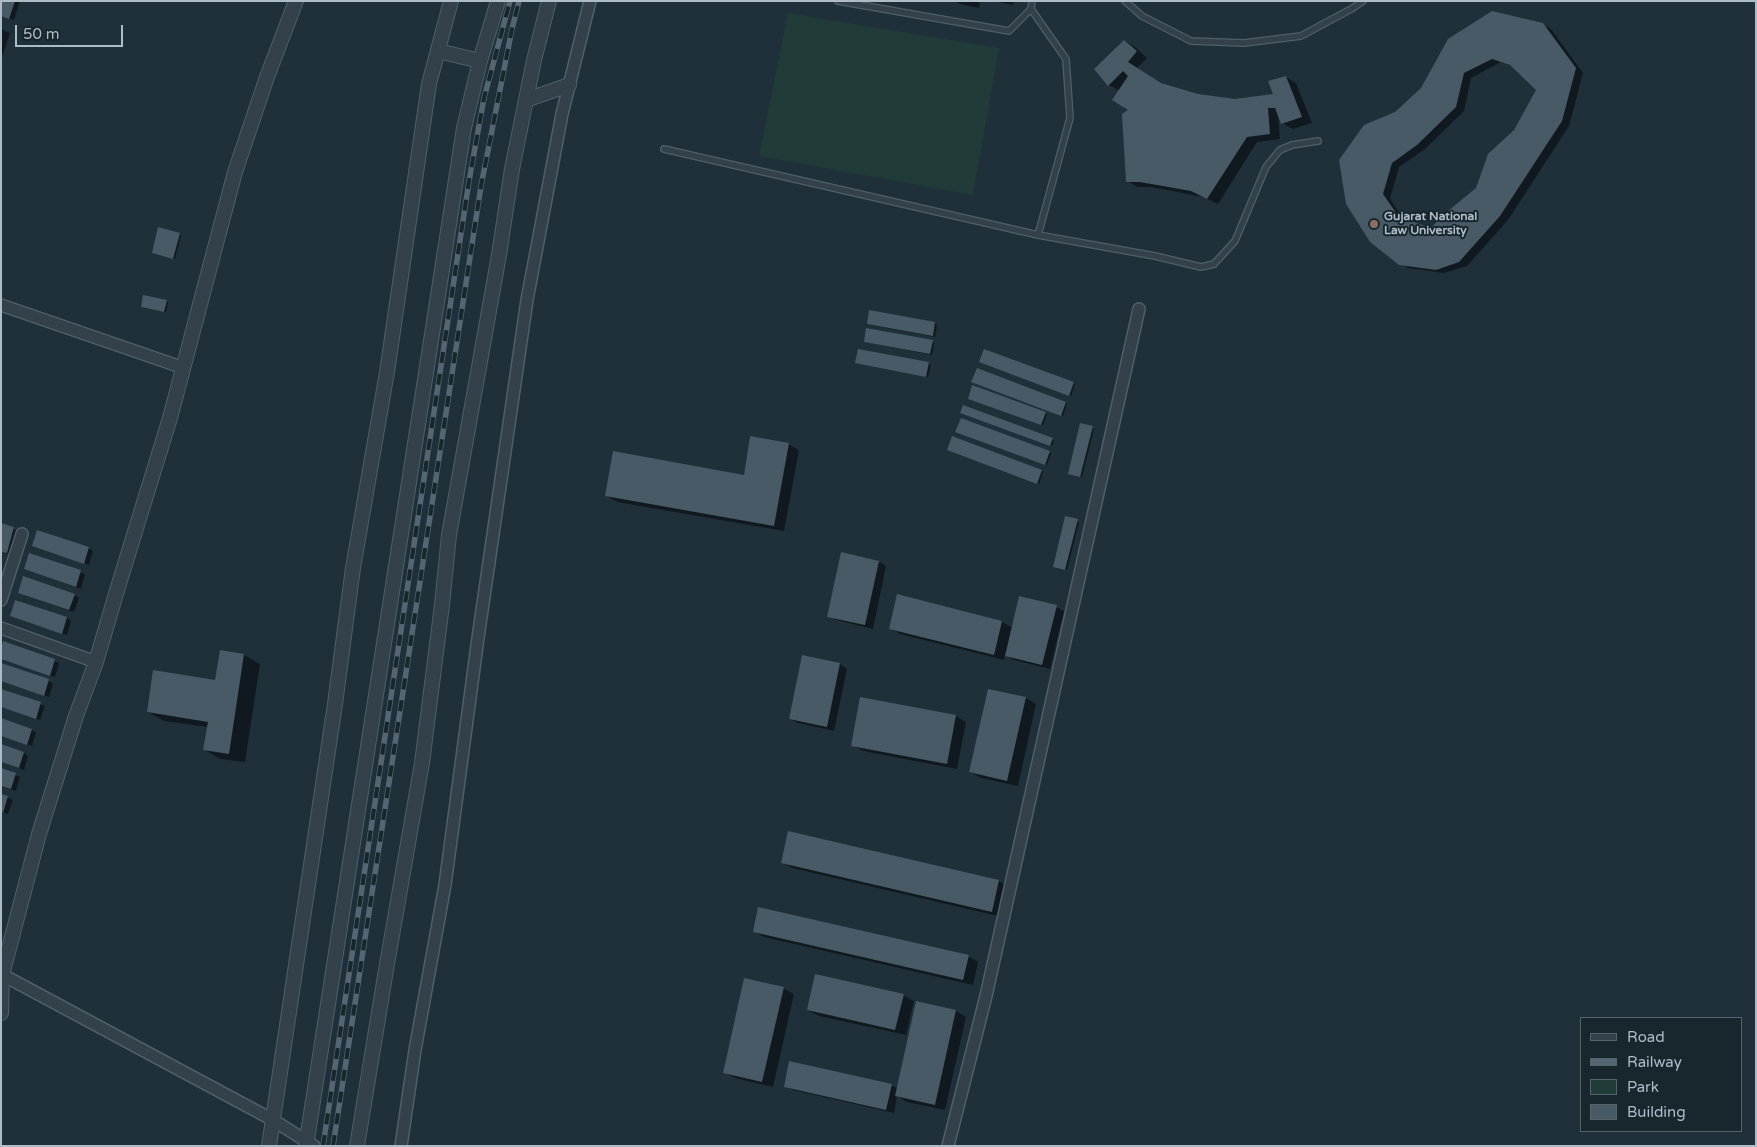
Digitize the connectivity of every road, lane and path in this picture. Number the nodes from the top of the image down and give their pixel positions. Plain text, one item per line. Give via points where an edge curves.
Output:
1 (296, 1) edge
2 (451, 1) edge
3 (498, 1) edge
4 (549, 1) edge
5 (590, 1) edge
6 (838, 1) edge
7 (1032, 1) edge
8 (1125, 1) edge
9 (1363, 1) edge
10 (869, 4) edge
11 (1031, 9) junction
12 (438, 50) junction
13 (480, 61) junction
14 (569, 85) junction
15 (526, 100) junction
16 (1318, 141) dead end
17 (664, 149) dead end
18 (1038, 235) junction
19 (1, 305) edge
20 (1139, 309) dead end
21 (184, 368) junction
22 (22, 534) dead end
23 (5, 573) edge
24 (1, 600) edge
25 (1, 628) edge
26 (96, 662) junction
27 (2, 975) edge
28 (1, 1014) edge
29 (273, 1120) junction
30 (309, 1144) edge
31 (269, 1146) edge
32 (357, 1146) edge
33 (401, 1146) edge
34 (948, 1146) edge

1 - 21 street via 235,172
2 - 12 street
3 - 13 street
4 - 15 street
5 - 14 street
6 - 10 lane
7 - 11 lane
8 - 9 lane via 1142,16 1191,41 1244,43 1301,36
10 - 11 lane via 1010,31
11 - 18 lane via 1066,59 1070,118
12 - 13 street
12 - 29 street via 429,84 387,372 352,568 334,714
13 - 30 street via 464,128
14 - 15 street
14 - 33 street via 527,300 445,885
15 - 32 street via 449,535 422,762
16 - 18 lane via 1280,150 1270,161 1235,242 1214,264 1202,267
17 - 18 lane
19 - 21 street
20 - 34 street via 988,987
21 - 26 street
22 - 23 street
23 - 24 street
25 - 26 street
26 - 27 street via 39,834
27 - 28 street
27 - 29 street
29 - 30 street
29 - 31 street

